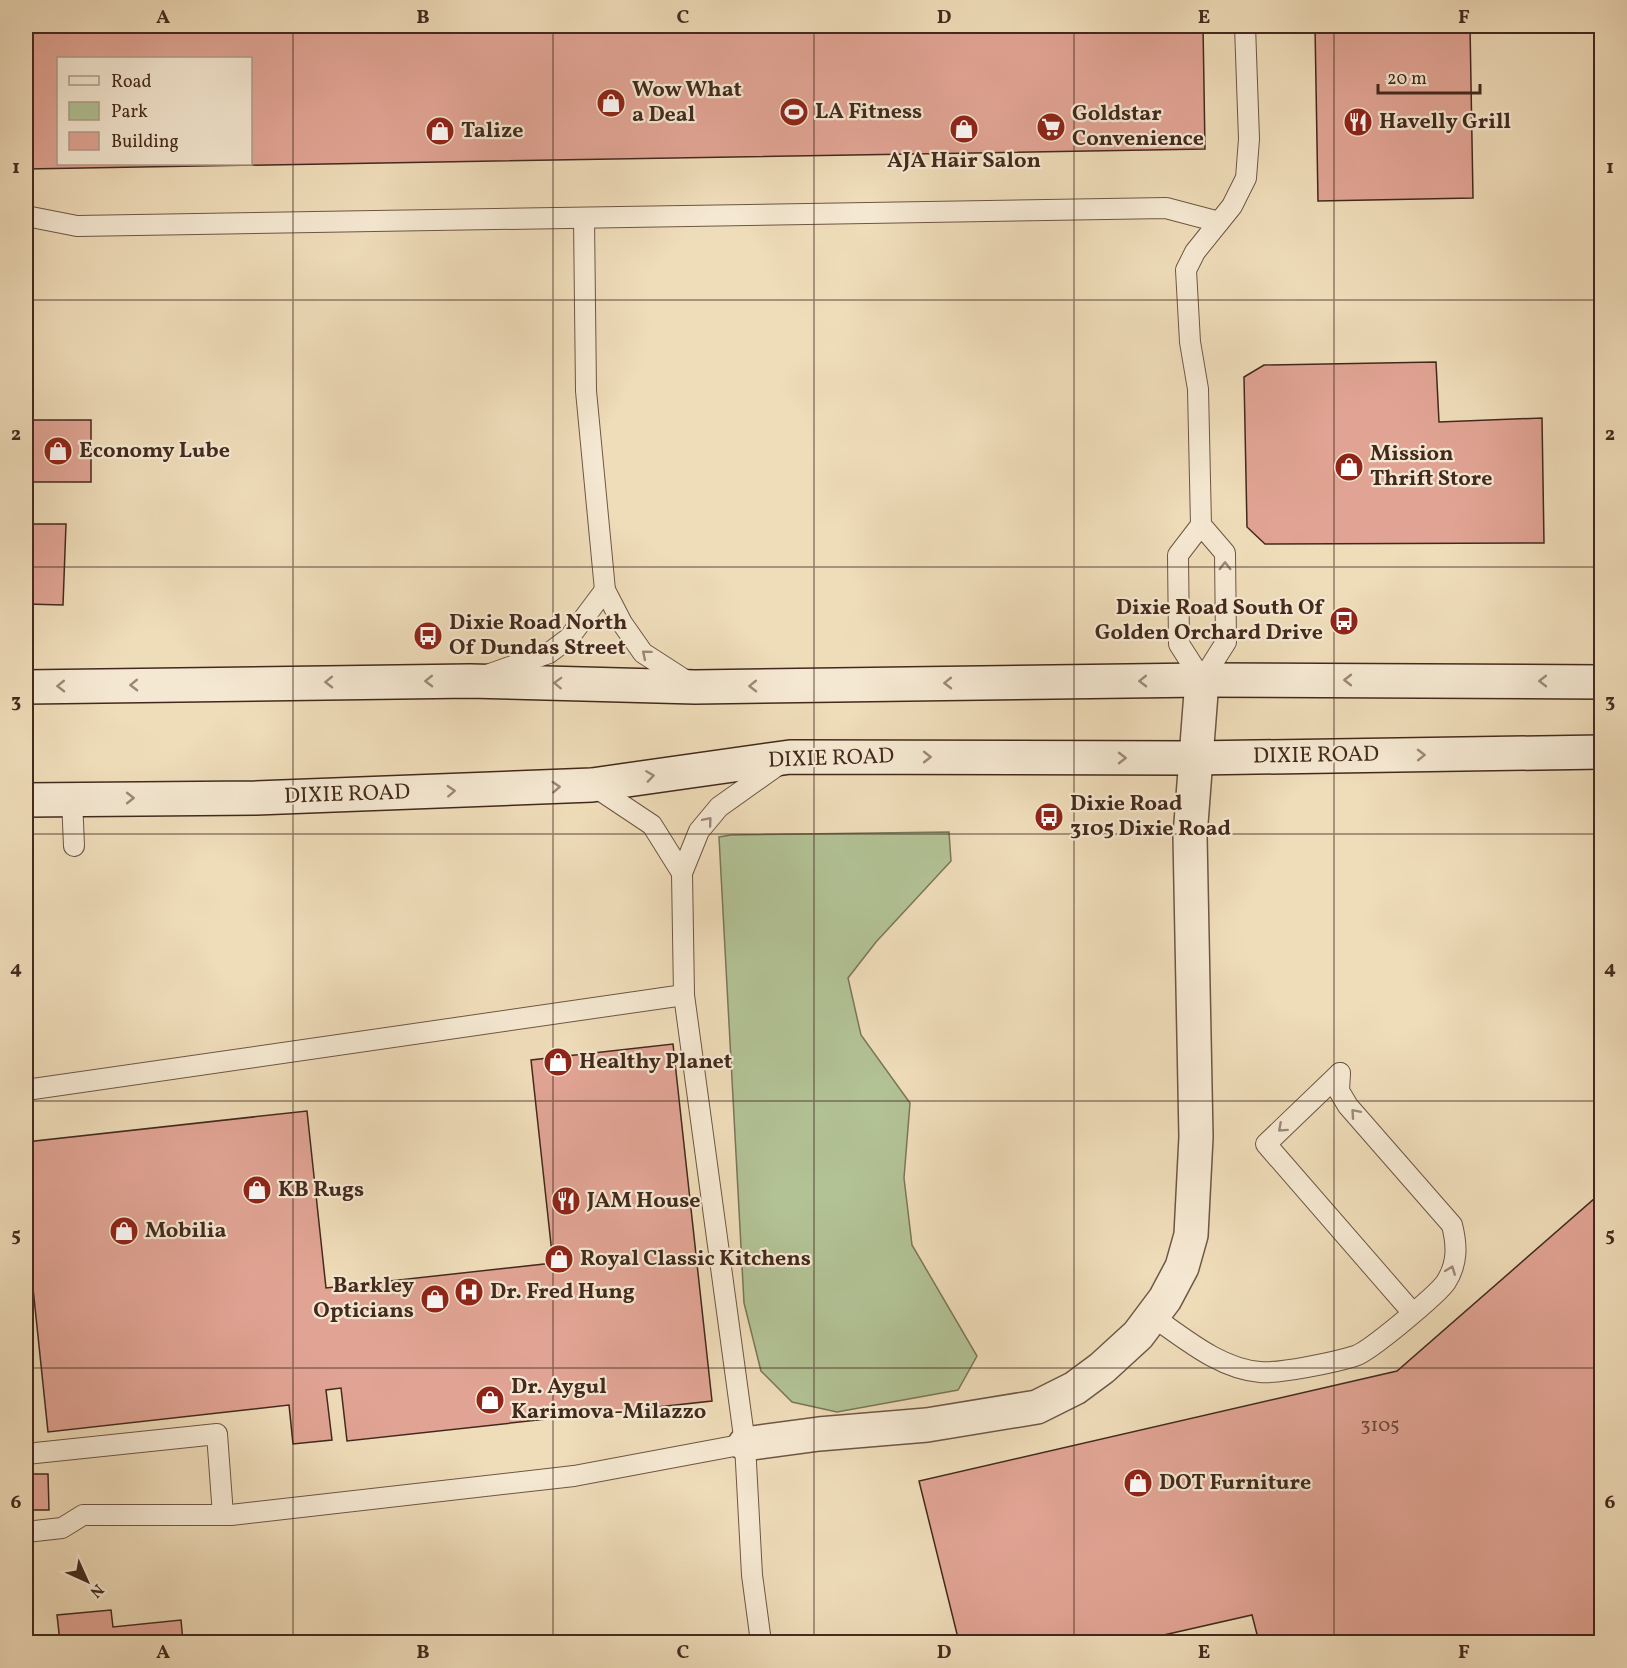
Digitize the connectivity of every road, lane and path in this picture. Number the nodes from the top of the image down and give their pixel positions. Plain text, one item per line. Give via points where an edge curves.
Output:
1 (1245, 26) edge
2 (26, 216) edge
3 (584, 218) junction
4 (1219, 222) junction
5 (1201, 525) junction
6 (606, 590) junction
7 (1202, 680) junction
8 (470, 681) junction
9 (1602, 681) edge
10 (26, 687) edge
11 (695, 687) junction
12 (1602, 752) edge
13 (790, 756) junction
14 (1194, 758) junction
15 (592, 785) junction
16 (72, 799) junction
17 (26, 800) edge
18 (74, 846) dead end
19 (682, 873) junction
20 (684, 995) junction
21 (26, 1090) edge
22 (1412, 1312) junction
23 (1152, 1316) junction
24 (745, 1444) junction
25 (26, 1454) edge
26 (223, 1515) junction
27 (26, 1532) edge
28 (761, 1642) edge

1 - 4 lane via 1249,139 1246,178
2 - 3 lane via 77,226
3 - 4 lane via 1166,208
3 - 6 lane via 586,391
4 - 5 lane via 1186,270 1190,342 1198,389
5 - 7 lane via 1178,555 1179,644
7 -> 5 lane via 1226,642 1225,553
6 - 8 lane via 569,638 549,653
11 -> 6 lane via 643,653
9 -> 7 main road
7 -> 11 main road
7 - 14 main road
8 -> 10 main road
11 -> 8 main road
14 -> 12 main road, DIXIE ROAD
13 -> 14 main road, DIXIE ROAD
15 -> 13 main road, DIXIE ROAD
19 -> 13 lane via 699,831 719,807
14 - 23 main road via 1190,836 1196,1137 1191,1235 1182,1267
16 -> 15 main road, DIXIE ROAD via 268,798
15 - 19 lane via 652,825
16 - 17 main road, DIXIE ROAD
16 - 18 lane
19 - 20 lane
20 - 21 lane
20 - 24 lane
22 -> 22 lane via 1446,1282 1458,1245 1452,1225 1348,1106 1339,1091 1340,1073 1266,1144
22 - 23 lane via 1377,1343 1355,1356 1262,1372 1242,1368 1201,1350
23 - 24 main road via 1138,1335 1102,1368 1075,1388 1037,1407 927,1425
24 - 26 lane via 574,1476
24 - 28 lane via 752,1575
25 - 26 lane via 217,1434
26 - 27 lane via 83,1515 62,1528

